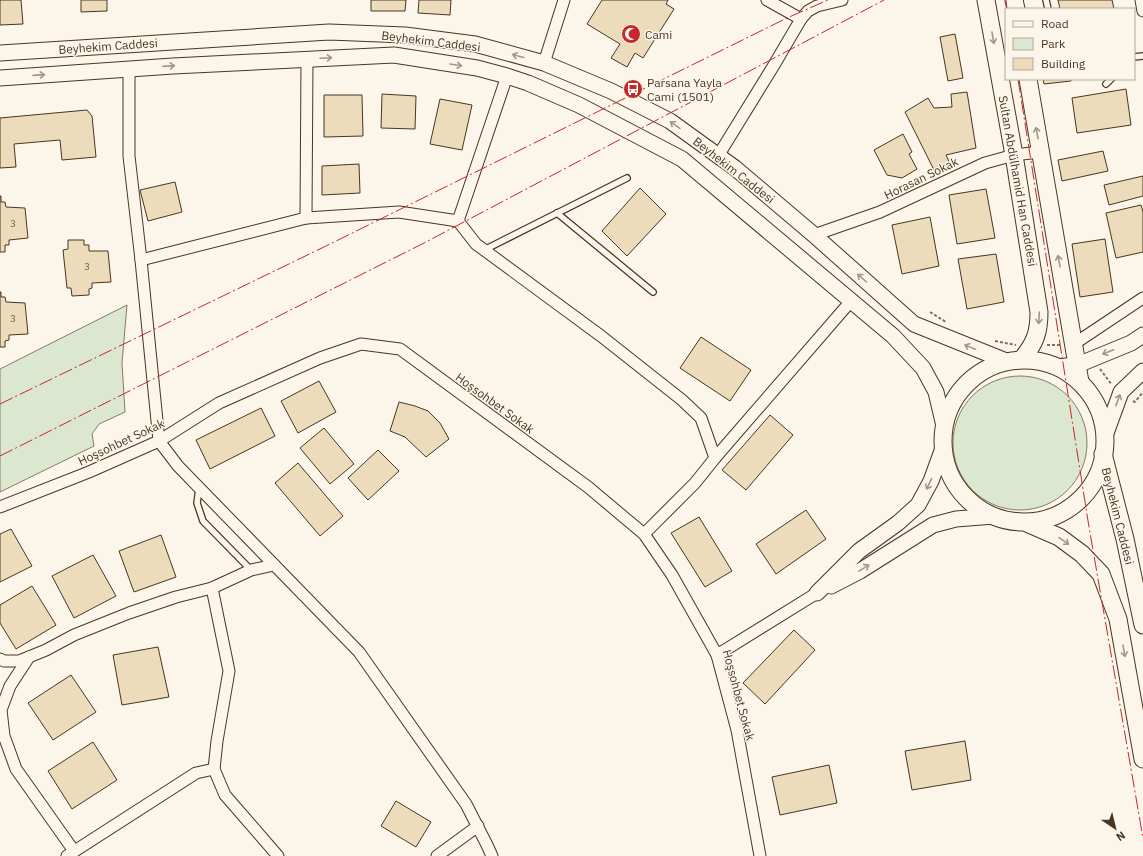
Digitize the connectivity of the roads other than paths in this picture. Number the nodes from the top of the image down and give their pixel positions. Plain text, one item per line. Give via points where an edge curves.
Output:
1 (564, 0) edge
2 (767, 0) edge
3 (842, 0) edge
4 (986, 0) edge
5 (1141, 0) edge
6 (1143, 11) edge
7 (801, 19) junction
8 (0, 53) edge
9 (306, 59) junction
10 (544, 63) junction
11 (129, 69) junction
12 (506, 76) junction
13 (0, 78) edge
14 (1028, 80) edge
15 (1110, 80) edge
16 (1106, 84) dead end
17 (1040, 152) junction
18 (1014, 155) junction
19 (718, 156) junction
20 (627, 178) dead end
21 (557, 213) junction
22 (306, 218) junction
23 (458, 221) junction
24 (814, 235) junction
25 (484, 250) junction
26 (140, 260) junction
27 (1065, 291) junction
28 (653, 292) dead end
29 (1037, 295) junction
30 (1143, 298) edge
31 (851, 301) junction
32 (1143, 335) edge
33 (1074, 344) junction
34 (1017, 356) junction
35 (1077, 364) junction
36 (1060, 367) junction
37 (1143, 371) edge
38 (1080, 382) junction
39 (944, 426) junction
40 (1105, 436) junction
41 (159, 441) junction
42 (943, 448) junction
43 (1104, 454) junction
44 (715, 458) junction
45 (199, 487) junction
46 (0, 507) edge
47 (994, 516) junction
48 (1029, 524) junction
49 (644, 534) junction
50 (274, 565) junction
51 (251, 570) junction
52 (212, 588) junction
53 (818, 592) junction
54 (1140, 592) edge
55 (1143, 624) edge
56 (717, 655) junction
57 (29, 657) junction
58 (0, 659) edge
59 (1143, 759) edge
60 (214, 769) junction
61 (478, 826) junction
62 (71, 854) edge
63 (278, 856) edge
64 (437, 856) edge
65 (492, 856) edge
66 (760, 856) edge

1 - 10 street
2 - 7 street
3 - 7 street via 817,6
4 -> 18 main road, Sultan Abdülhamid Han Caddesi
5 - 6 street
7 - 19 street
10 -> 8 main road, Beyhekim Caddesi via 475,44 405,35 329,32
11 -> 9 main road, Beyhekim Caddesi
9 -> 12 main road, Beyhekim Caddesi via 394,55 477,68
9 - 22 street
19 -> 10 main road, Beyhekim Caddesi via 670,121 611,91
13 -> 11 main road, Beyhekim Caddesi
11 - 26 street via 129,156
12 - 23 street
12 - 31 main road, Beyhekim Caddesi via 579,105 682,159
17 -> 14 main road
15 - 16 lane
17 - 18 street, Horasan Sokak
27 -> 17 main road
18 - 24 street, Horasan Sokak via 985,163 880,212
18 - 29 main road, Sultan Abdülhamid Han Caddesi
19 - 24 main road, Beyhekim Caddesi
20 - 21 lane
21 - 25 lane
21 - 28 lane
22 - 23 street via 399,212
22 - 26 street
23 - 25 street
34 -> 24 main road, Beyhekim Caddesi via 914,324
25 - 44 street via 601,336 682,400 701,418
26 - 41 street
27 - 29 main road via 1056,302 1048,302
27 - 33 main road
29 -> 34 main road, Sultan Abdülhamid Han Caddesi via 1038,331 1030,348
30 - 33 street
31 - 39 main road, Beyhekim Caddesi via 893,336 923,368 936,392
31 - 44 street
32 -> 35 main road via 1131,343
33 - 35 main road
34 - 36 main road
34 - 39 main road via 984,370 965,384 951,404
35 - 36 main road
35 - 38 main road
36 - 38 main road
40 -> 37 main road via 1121,392
38 - 40 main road via 1098,407
39 - 42 main road
40 - 43 main road
41 - 45 street via 178,466
41 - 46 street, Hoşsohbet Sokak
41 - 49 street, Hoşsohbet Sokak via 219,403 320,358 361,344 400,349 588,487
42 - 47 main road via 947,468 957,487 973,504
42 -> 53 main road via 932,481 918,505 859,551
43 - 48 main road via 1096,477 1082,496 1063,511
43 - 54 main road, Beyhekim Caddesi
44 - 49 street via 695,483
45 - 50 street
45 - 51 lane via 198,503 203,521
47 - 48 main road
53 -> 47 main road via 860,571 933,525 956,519
48 -> 59 main road via 1059,537 1082,554 1101,574 1118,619
49 - 56 street, Hoşsohbet Sokak via 672,575
50 - 51 street
50 - 61 street via 359,652 466,804
51 - 52 street
52 - 57 street via 129,613
52 - 60 street via 229,671 216,741
53 - 56 street
54 - 55 main road, Beyhekim Caddesi
56 - 66 street, Hoşsohbet Sokak via 737,730
57 - 58 street via 19,661
57 - 62 street via 10,686 1,710 4,736 16,769
60 - 62 street via 196,773
60 - 63 street via 225,795
61 - 64 street
61 - 65 street

